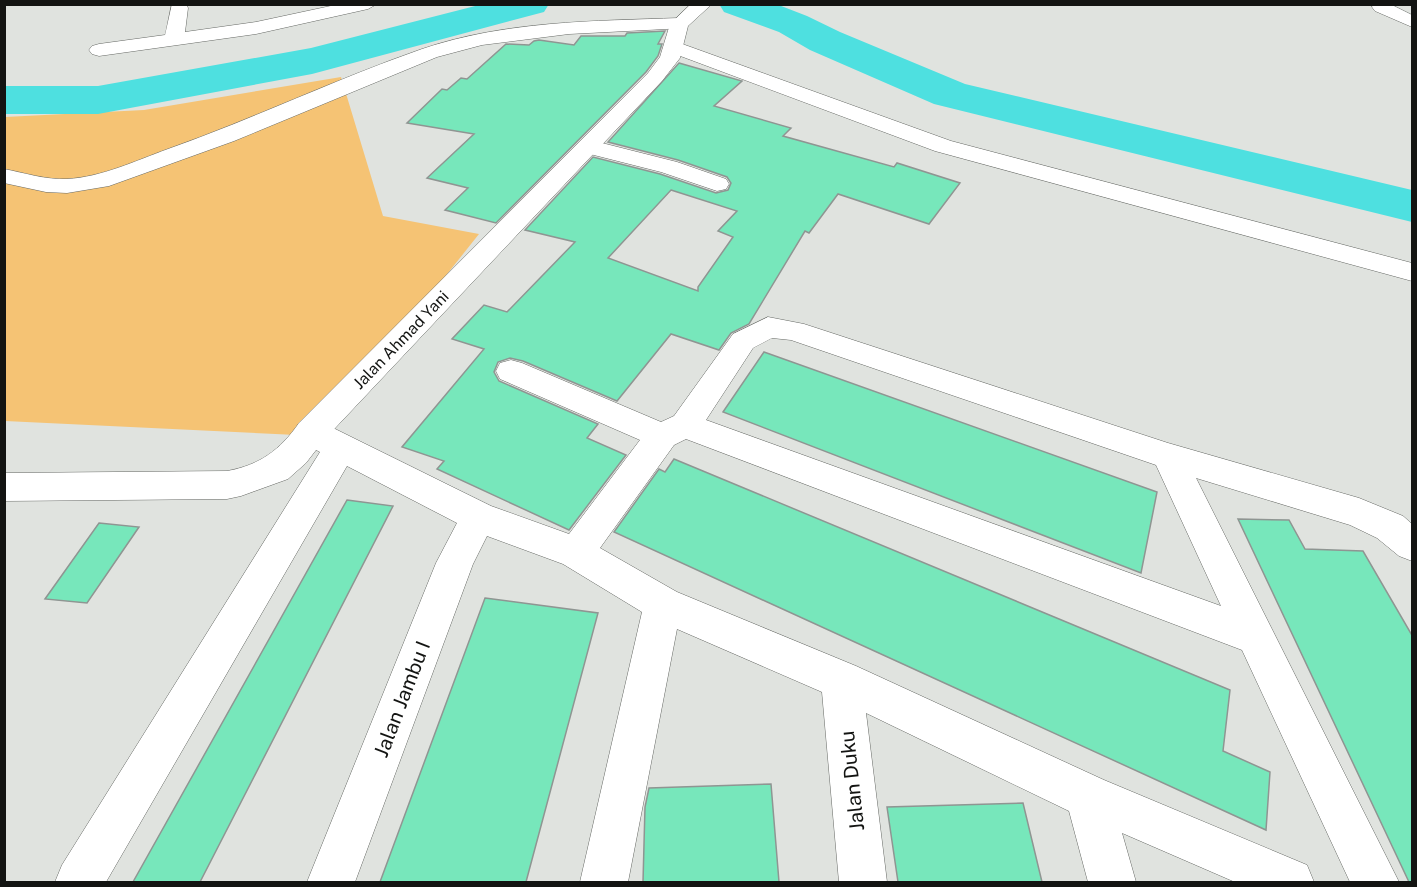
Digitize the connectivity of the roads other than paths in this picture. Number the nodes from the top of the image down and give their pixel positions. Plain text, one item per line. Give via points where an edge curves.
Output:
1 (1393, 4) edge
2 (368, 5) edge
3 (179, 8) dead end
4 (1413, 22) edge
5 (685, 24) edge
6 (174, 40) junction
7 (99, 50) dead end
8 (590, 147) junction
9 (4, 176) edge
10 (717, 184) dead end
11 (1413, 272) edge
12 (512, 371) dead end
13 (674, 430) junction
14 (326, 439) junction
15 (1168, 456) junction
16 (4, 487) edge
17 (478, 517) junction
18 (1413, 545) edge
19 (576, 554) junction
20 (663, 604) junction
21 (1257, 637) junction
22 (841, 680) junction
23 (1088, 796) junction
24 (79, 882) edge
25 (331, 882) edge
26 (604, 882) edge
27 (863, 882) edge
28 (1112, 882) edge
29 (1290, 882) edge
30 (1375, 882) edge

1 - 4 street via 1381,7
2 - 6 street
3 - 6 street
5 - 8 street, Jalan Ahmad Yani via 670,58
5 - 9 street via 570,28 464,43 101,182 46,185
5 - 11 street via 942,146
6 - 7 street
8 - 10 street
8 - 14 street, Jalan Ahmad Yani
12 - 13 street
13 - 15 street via 743,340 768,327 794,331
13 - 19 street
13 - 21 street
14 - 16 street, Jalan Ahmad Yani via 299,451 271,473 241,483
14 - 17 street
14 - 24 street
15 - 18 street via 1359,513 1390,527
15 - 21 street
17 - 19 street
17 - 25 street, Jalan Jambu I via 455,563
19 - 20 street
20 - 22 street
20 - 26 street
21 - 30 street
22 - 23 street
22 - 27 street, Jalan Duku
23 - 28 street
23 - 29 street

